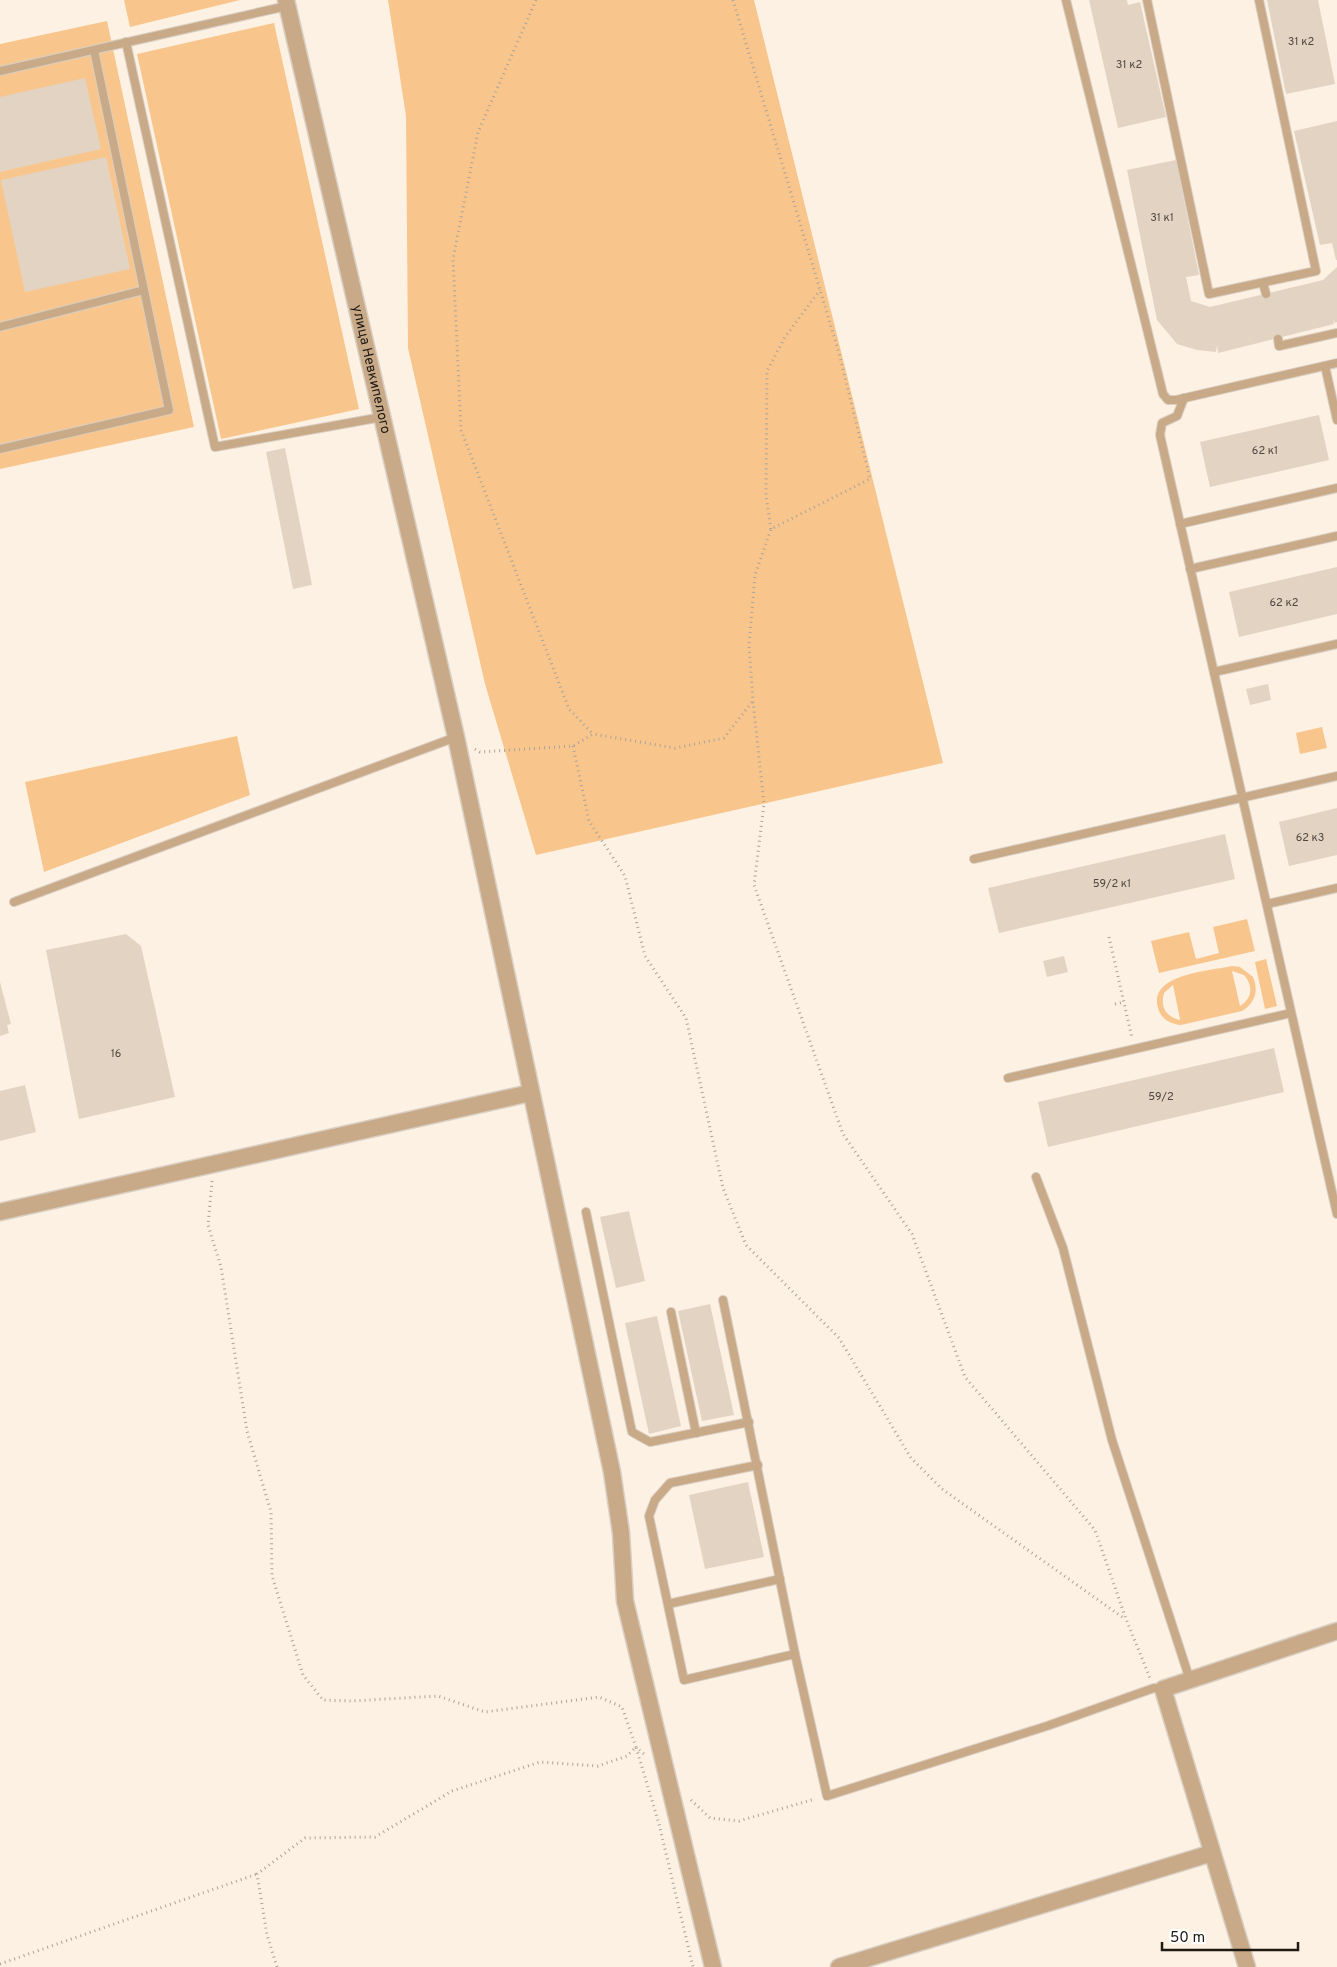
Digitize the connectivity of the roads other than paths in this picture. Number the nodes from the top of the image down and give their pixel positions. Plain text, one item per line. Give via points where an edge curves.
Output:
1 (1066, 0) edge
2 (1146, 0) edge
3 (1259, 0) edge
4 (286, 3) edge
5 (126, 42) junction
6 (94, 50) junction
7 (0, 71) edge
8 (1263, 283) junction
9 (144, 290) junction
10 (1266, 294) dead end
11 (0, 326) edge
12 (1337, 333) edge
13 (1278, 339) dead end
14 (1337, 363) edge
15 (1325, 366) junction
16 (1184, 398) junction
17 (382, 417) junction
18 (1337, 420) edge
19 (0, 449) edge
20 (1337, 488) edge
21 (1180, 524) junction
22 (1337, 536) edge
23 (1190, 569) junction
24 (1337, 644) edge
25 (1214, 672) junction
26 (456, 738) junction
27 (1337, 776) edge
28 (1242, 798) junction
29 (974, 859) dead end
30 (1337, 888) edge
31 (14, 902) dead end
32 (1267, 904) junction
33 (1291, 1013) junction
34 (1008, 1078) dead end
35 (530, 1093) junction
36 (1036, 1177) dead end
37 (0, 1212) edge
38 (586, 1212) dead end
39 (1337, 1214) edge
40 (722, 1300) dead end
41 (672, 1312) dead end
42 (749, 1422) junction
43 (696, 1433) junction
44 (758, 1466) junction
45 (780, 1579) junction
46 (668, 1604) junction
47 (1337, 1631) edge
48 (795, 1654) junction
49 (1190, 1680) junction
50 (1158, 1689) junction
51 (1212, 1853) junction
52 (713, 1967) edge
53 (839, 1967) edge
54 (1247, 1967) edge

1 - 16 lane via 1161,389 1168,400
2 - 8 lane via 1210,294
3 - 8 lane via 1316,271
4 - 5 lane
4 - 17 street, улица Невкипелого
5 - 6 lane
5 - 17 lane via 215,447
6 - 7 lane
6 - 9 lane
8 - 10 lane
9 - 11 lane
9 - 19 lane via 169,410
12 - 13 lane via 1279,346
14 - 15 lane
15 - 16 lane
15 - 18 lane
16 - 21 lane via 1177,416 1162,423 1160,429
17 - 26 street, улица Невкипелого
20 - 21 lane
21 - 23 lane
22 - 23 lane
23 - 25 lane
24 - 25 lane
25 - 28 lane
26 - 31 lane
26 - 35 street, улица Невкипелого
27 - 28 lane
28 - 29 lane
28 - 32 lane
30 - 32 lane
32 - 33 lane
33 - 34 lane
33 - 39 lane
35 - 37 street
35 - 52 street, улица Невкипелого via 612,1472 621,1532 625,1601
36 - 49 lane via 1064,1248 1112,1440
38 - 43 lane via 632,1432 650,1442
40 - 42 lane
41 - 43 lane
42 - 43 lane
42 - 44 lane
44 - 45 lane
44 - 46 lane via 670,1483 655,1500 649,1516
45 - 46 lane
45 - 48 lane
46 - 48 lane via 684,1680
47 - 49 street
48 - 50 lane via 828,1796
49 - 50 street
50 - 51 street
51 - 53 street
51 - 54 street

